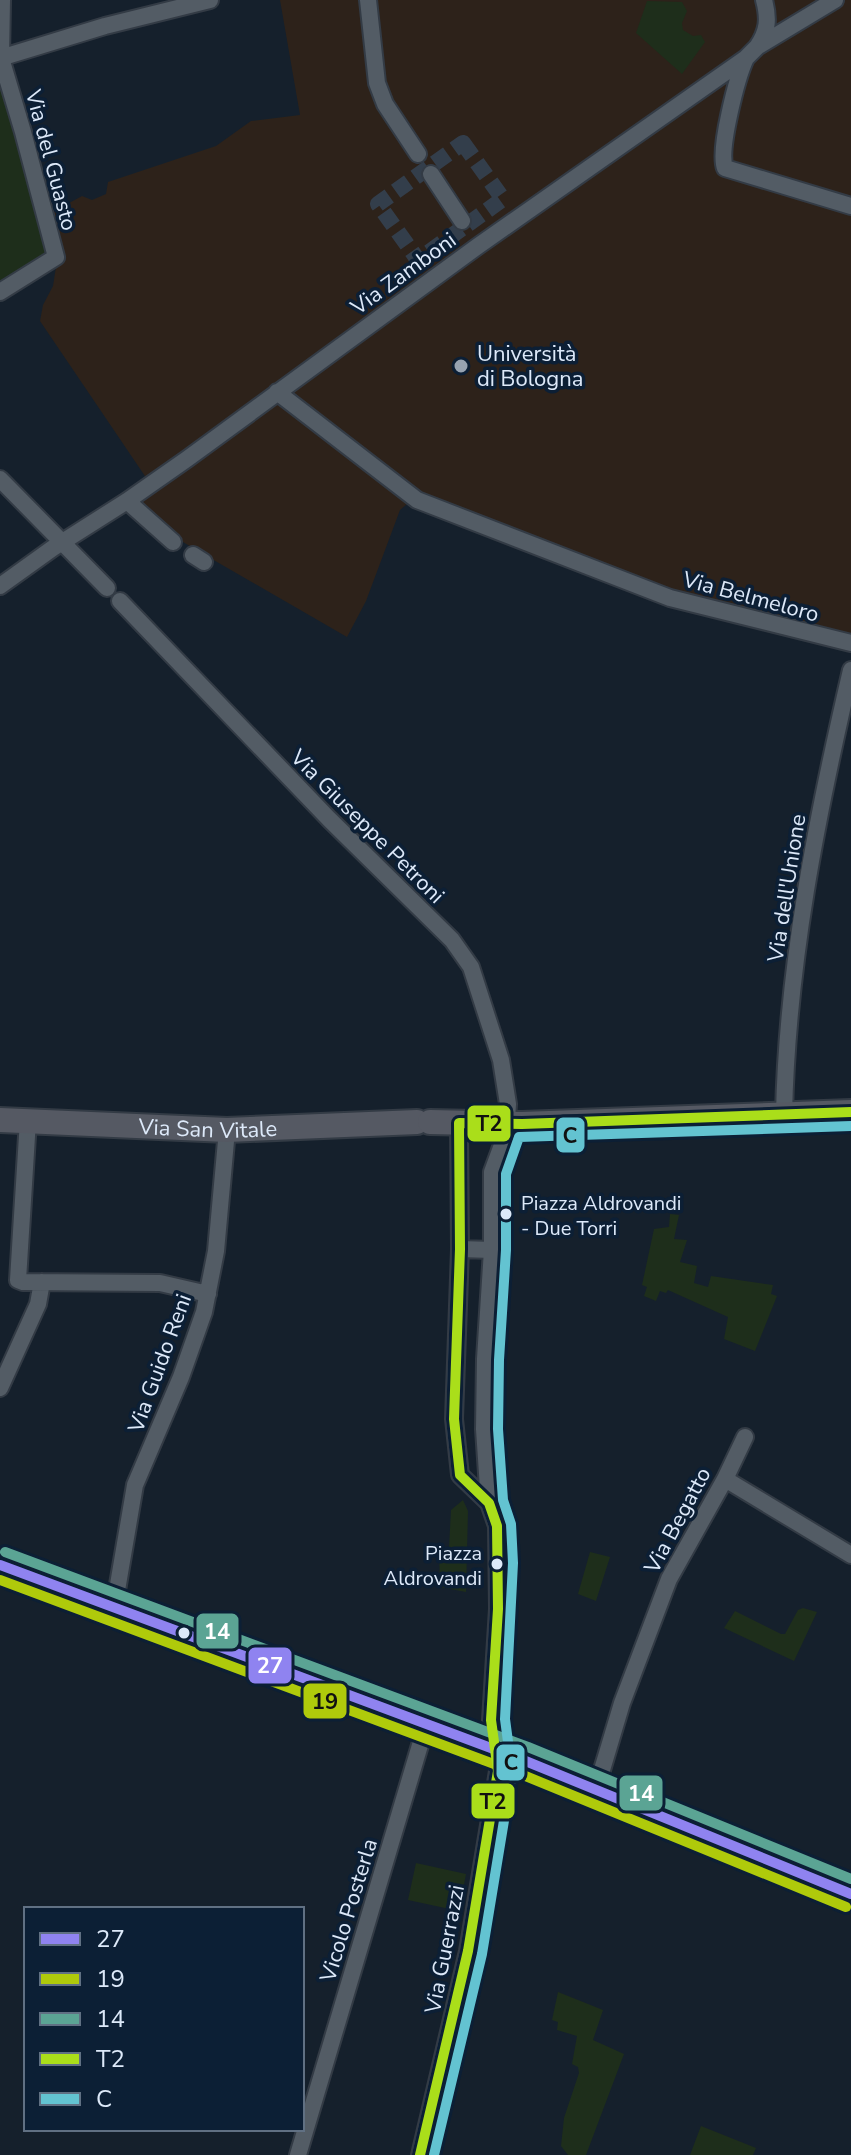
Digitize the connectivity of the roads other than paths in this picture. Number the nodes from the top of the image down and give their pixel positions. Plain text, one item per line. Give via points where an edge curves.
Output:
1 (2, 0) edge
2 (210, 0) edge
3 (368, 0) edge
4 (764, 0) edge
5 (835, 0) edge
6 (751, 52) junction
7 (0, 58) edge
8 (418, 154) dead end
9 (431, 174) dead end
10 (851, 206) edge
11 (462, 221) dead end
12 (0, 292) edge
13 (277, 392) junction
14 (0, 479) edge
15 (127, 501) junction
16 (62, 542) junction
17 (173, 542) dead end
18 (0, 586) edge
19 (107, 588) dead end
20 (120, 601) dead end
21 (851, 643) edge
22 (851, 670) edge
23 (851, 1112) edge
24 (784, 1115) junction
25 (0, 1120) edge
26 (28, 1120) junction
27 (459, 1123) junction
28 (509, 1123) junction
29 (227, 1130) junction
30 (460, 1249) junction
31 (492, 1250) junction
32 (42, 1282) junction
33 (208, 1294) junction
34 (0, 1388) edge
35 (745, 1437) dead end
36 (725, 1479) junction
37 (489, 1503) junction
38 (851, 1555) edge
39 (0, 1565) edge
40 (114, 1608) junction
41 (426, 1725) junction
42 (495, 1750) junction
43 (596, 1790) junction
44 (851, 1894) edge
45 (298, 2155) edge
46 (420, 2155) edge

1 - 7 street, Via del Guasto
2 - 7 street
3 - 8 street via 377,83
4 - 6 street via 768,25
5 - 6 street, Via Zamboni
6 - 10 street via 738,79 722,153 725,168
6 - 13 street, Via Zamboni via 475,241
7 - 12 street, Via del Guasto via 56,257
9 - 11 street
13 - 15 street, Via Zamboni via 203,436
13 - 21 street, Via Belmeloro via 417,500 706,609
14 - 16 street
15 - 16 street, Via Zamboni
15 - 17 street
16 - 18 street, Via Zamboni
16 - 19 street
20 - 28 street, Via Giuseppe Petroni via 467,957 501,1060
22 - 24 street, Via dell'Unione via 809,874 786,1052
23 - 24 street, Via San Vitale
24 - 28 street, Via San Vitale
25 - 26 street, Via San Vitale
26 - 29 street, Via San Vitale
26 - 32 street via 17,1276 23,1282
27 - 28 street, Via San Vitale
27 - 29 street, Via San Vitale
27 - 30 street
28 - 31 street via 492,1172
29 - 33 street, Via Guido Reni
30 - 31 street
30 - 37 street via 457,1465 466,1484
31 - 37 street via 484,1429
32 - 33 street via 160,1283
32 - 34 street via 38,1304
33 - 40 street, Via Guido Reni via 181,1377 135,1485
35 - 36 street, Via Begatto
36 - 38 street
36 - 43 street, Via Begatto via 669,1579
37 - 42 street via 497,1526 499,1564 491,1720
39 - 40 street
40 - 41 street
41 - 42 street
41 - 45 street, Vicolo Posterla
42 - 43 street
42 - 46 street, Via Guerrazzi via 498,1771 468,1951
43 - 44 street

